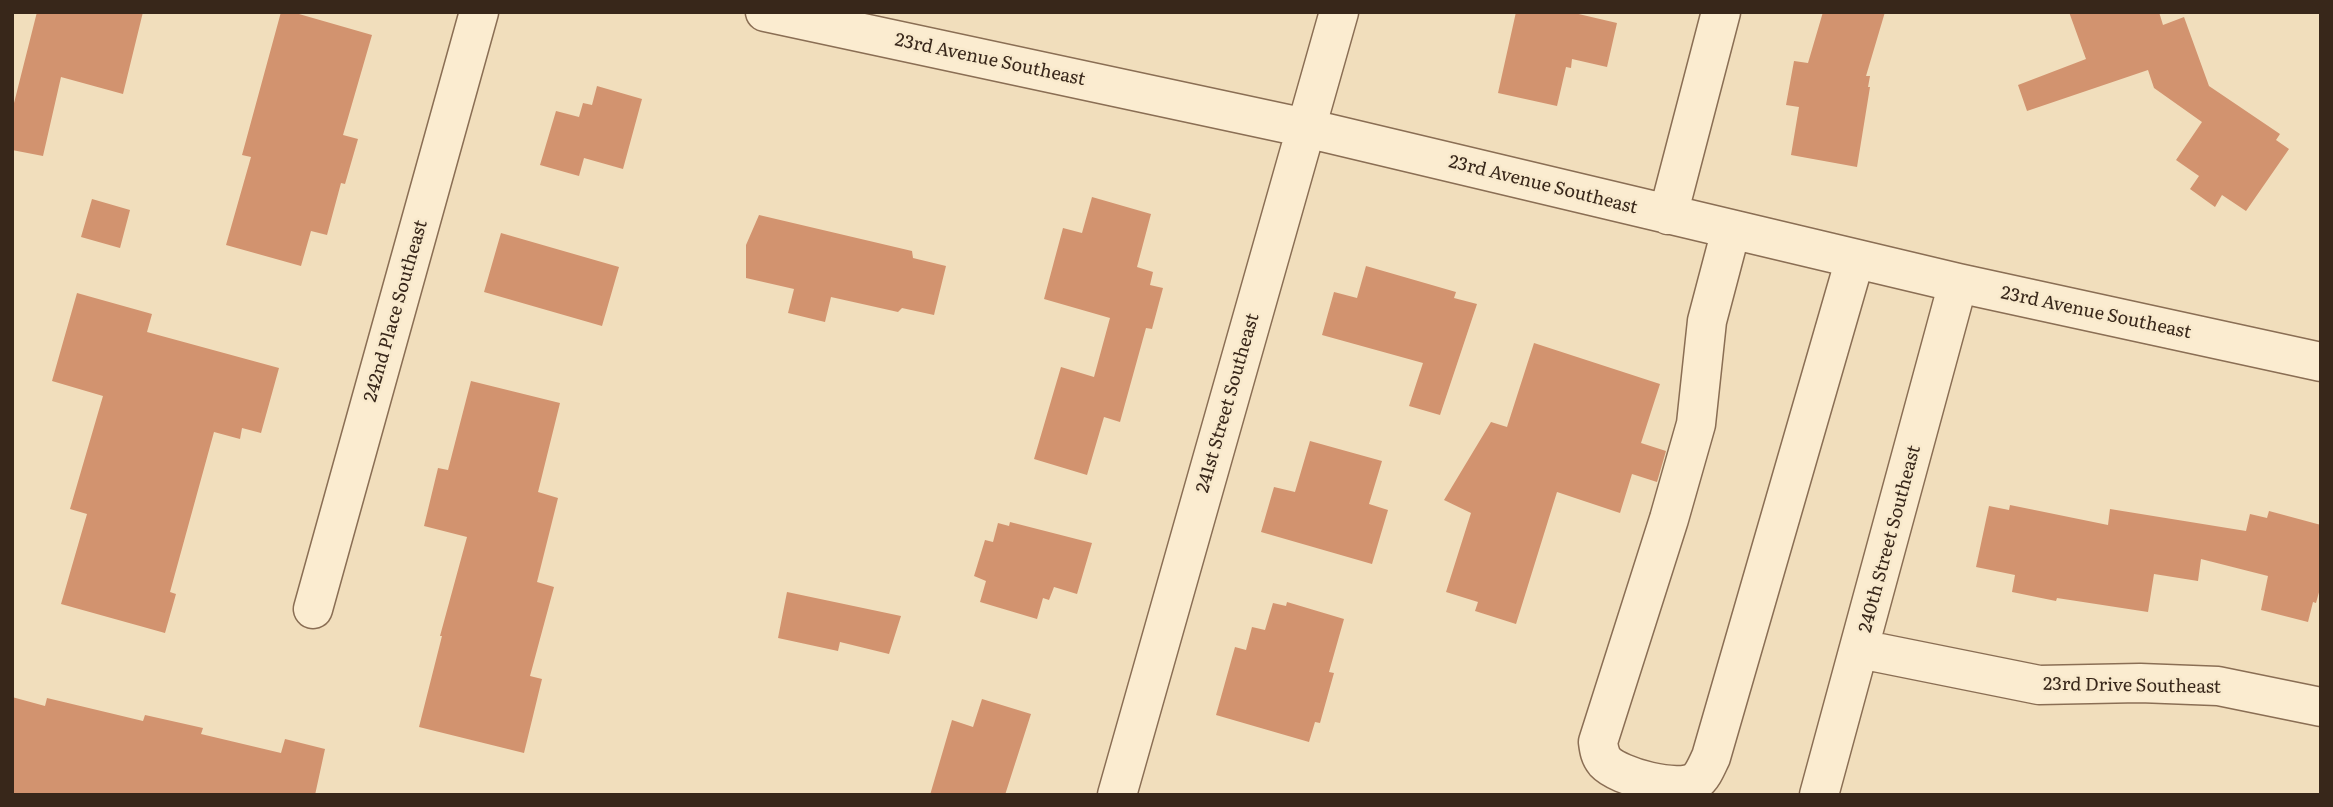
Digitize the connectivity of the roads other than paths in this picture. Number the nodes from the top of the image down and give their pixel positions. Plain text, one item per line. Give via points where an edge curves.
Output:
1 (480, 12) edge
2 (765, 12) edge
3 (1339, 12) edge
4 (1721, 12) edge
5 (1306, 128) junction
6 (1668, 215) junction
7 (1731, 230) junction
8 (1855, 259) junction
9 (1958, 283) junction
10 (2321, 362) edge
11 (313, 609) dead end
12 (1860, 649) junction
13 (2321, 707) edge
14 (1117, 795) edge
15 (1819, 795) edge

1 - 11 street, 242nd Place Southeast
2 - 5 street, 23rd Avenue Southeast
3 - 5 street, 241st Street Southeast
4 - 6 street
5 - 6 street, 23rd Avenue Southeast
5 - 14 street, 241st Street Southeast
6 - 7 street, 23rd Avenue Southeast
7 - 8 street, 23rd Avenue Southeast
7 - 8 street via 1707,320 1696,424 1598,742 1605,762 1632,777 1688,784 1697,780 1711,757
8 - 9 street, 23rd Avenue Southeast
9 - 10 street, 23rd Avenue Southeast
9 - 12 street, 240th Street Southeast
12 - 13 street, 23rd Drive Southeast via 2039,685 2218,686
12 - 15 street, 240th Street Southeast

